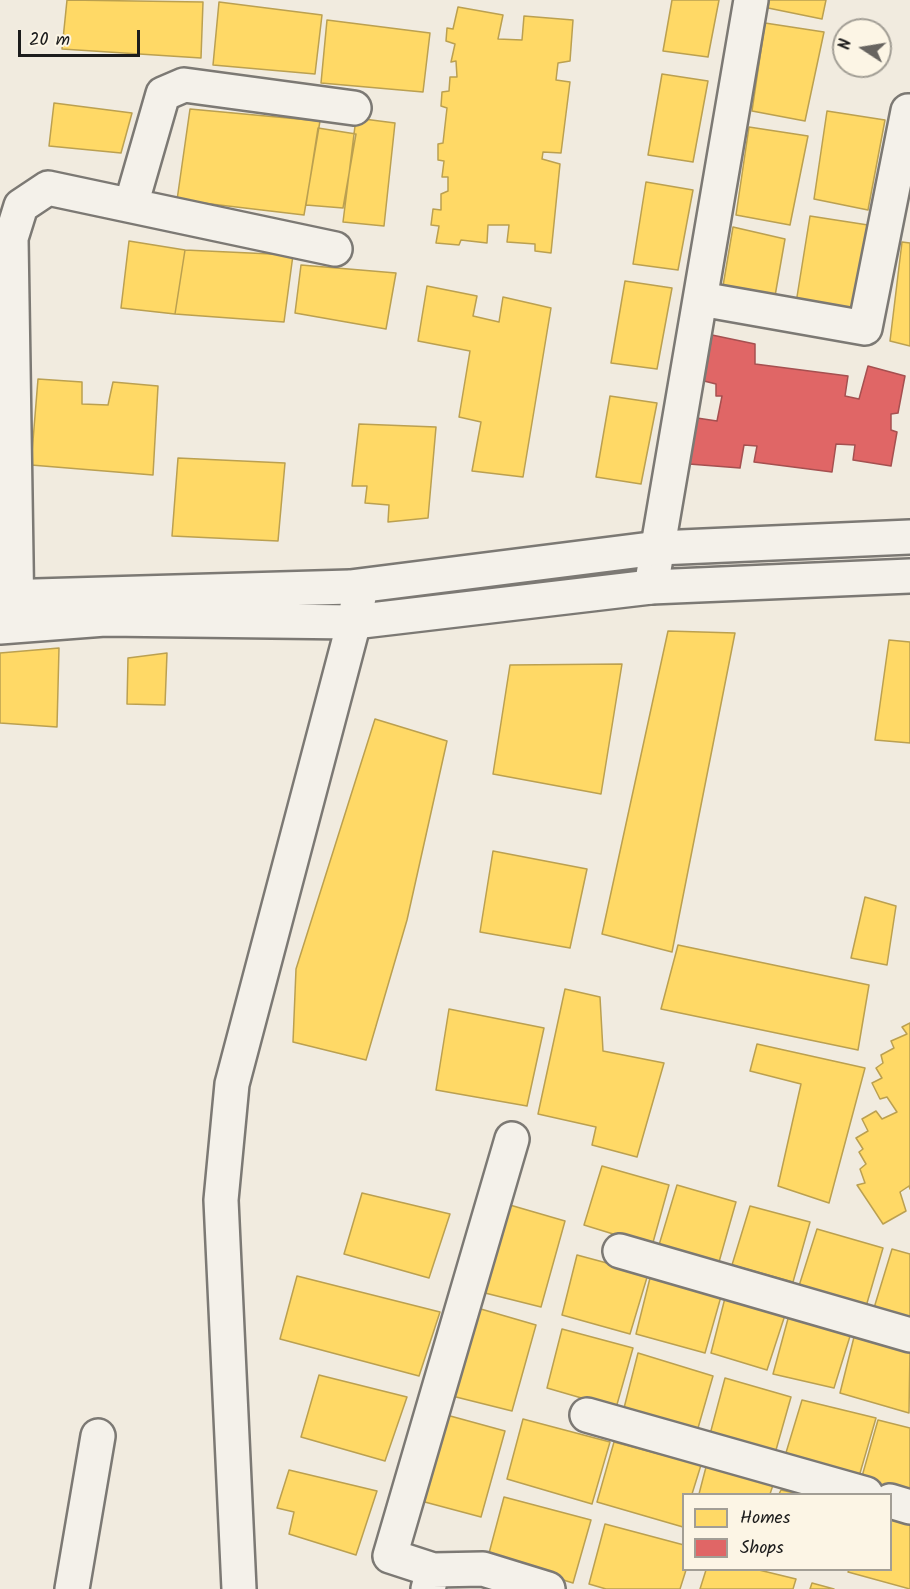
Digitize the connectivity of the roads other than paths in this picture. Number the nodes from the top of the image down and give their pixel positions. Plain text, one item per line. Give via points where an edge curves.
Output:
1 (751, 0) edge
2 (354, 108) dead end
3 (908, 111) dead end
4 (131, 205) junction
5 (335, 249) dead end
6 (701, 299) junction
7 (910, 537) edge
8 (658, 548) junction
9 (910, 576) edge
10 (361, 586) junction
11 (651, 587) junction
12 (8, 611) edge
13 (354, 622) junction
14 (512, 1139) dead end
15 (620, 1251) dead end
16 (910, 1335) edge
17 (587, 1415) dead end
18 (98, 1436) dead end
19 (862, 1493) edge
20 (892, 1502) edge
21 (910, 1507) edge
22 (431, 1580) edge
23 (72, 1589) edge
24 (239, 1589) edge
25 (548, 1589) edge

1 - 6 street
2 - 4 street via 184,85 163,93
3 - 6 street via 865,328
4 - 5 street
4 - 12 street via 48,188 21,206 11,238
6 - 8 street
7 - 8 street
8 - 10 street
8 - 11 street
9 - 11 street
10 - 12 street
10 - 13 street
11 - 13 street
12 - 13 street via 105,619
13 - 24 street via 232,1084 221,1200
14 - 22 street via 390,1556
15 - 16 street
17 - 19 street
18 - 23 street
20 - 21 street
22 - 25 street via 483,1569

